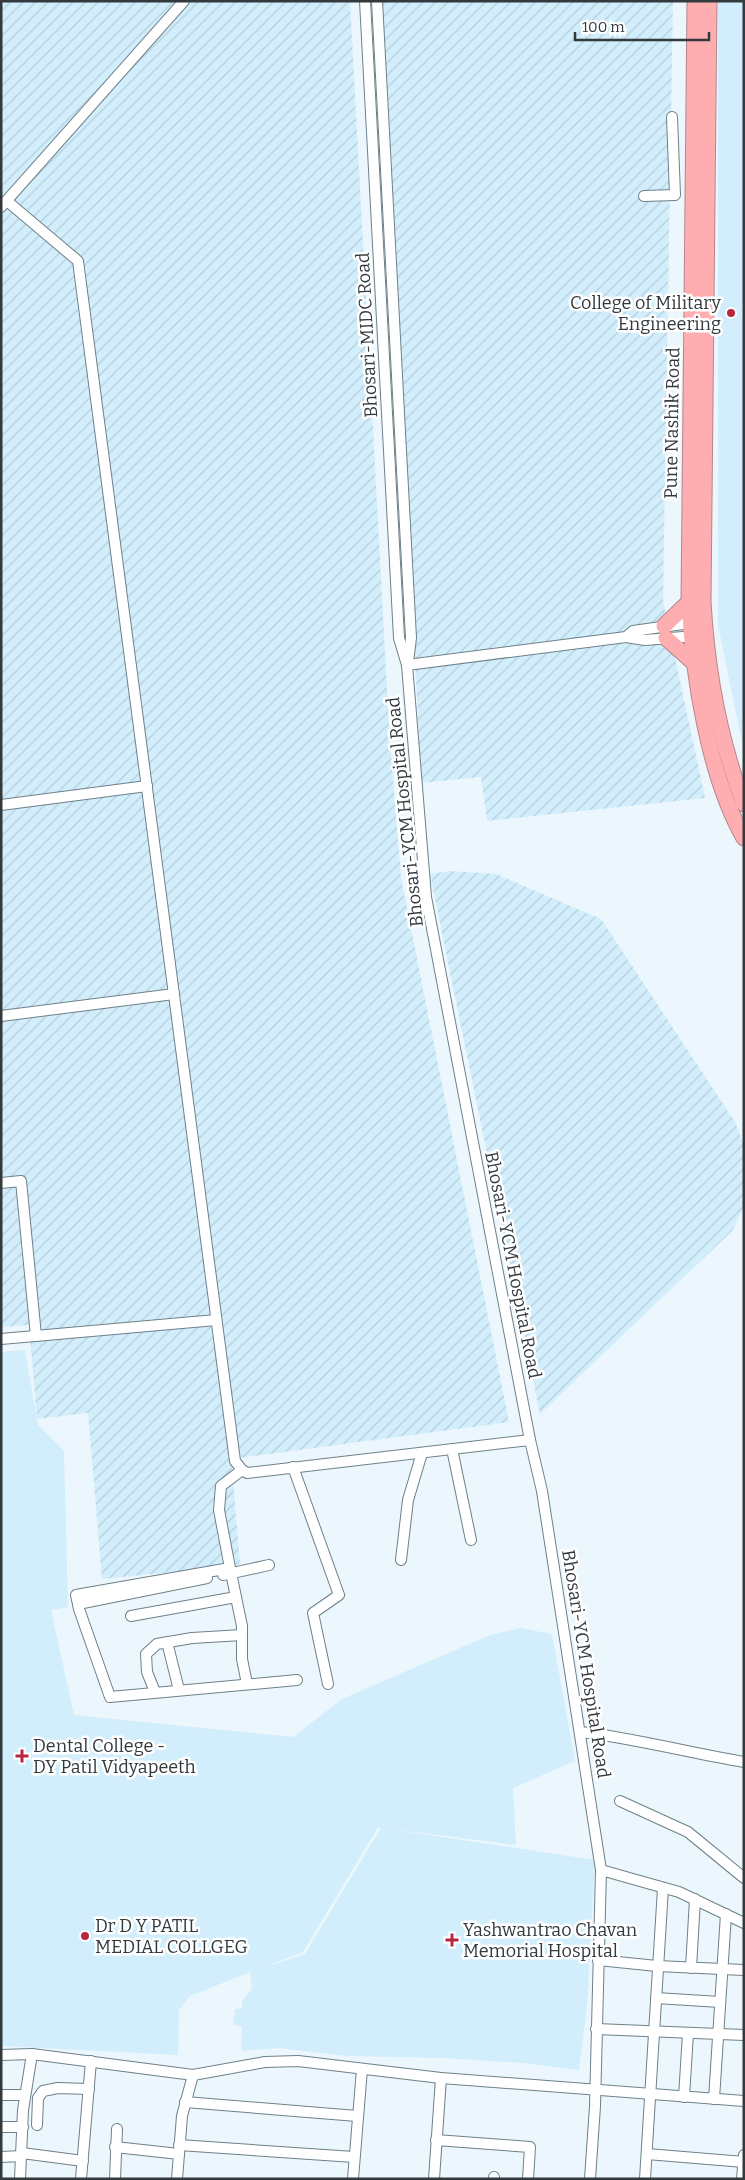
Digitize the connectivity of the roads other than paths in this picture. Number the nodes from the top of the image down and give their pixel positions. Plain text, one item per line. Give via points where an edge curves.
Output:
1 (184, 1) edge
2 (365, 1) edge
3 (377, 1) edge
4 (695, 1) edge
5 (709, 1) edge
6 (672, 117) dead end
7 (644, 196) dead end
8 (4, 204) edge
9 (689, 602) junction
10 (698, 629) junction
11 (665, 632) junction
12 (694, 663) junction
13 (407, 665) junction
14 (147, 786) junction
15 (744, 804) edge
16 (1, 805) edge
17 (744, 838) edge
18 (174, 994) junction
19 (1, 1016) edge
20 (1, 1183) edge
21 (216, 1320) junction
22 (36, 1336) junction
23 (1, 1339) edge
24 (530, 1440) junction
25 (452, 1449) junction
26 (422, 1453) junction
27 (293, 1468) junction
28 (242, 1470) junction
29 (471, 1540) dead end
30 (401, 1560) dead end
31 (268, 1562) dead end
32 (230, 1570) junction
33 (236, 1597) junction
34 (131, 1616) dead end
35 (242, 1635) junction
36 (167, 1642) junction
37 (297, 1680) dead end
38 (247, 1684) junction
39 (328, 1684) dead end
40 (179, 1690) junction
41 (156, 1692) junction
42 (580, 1732) junction
43 (744, 1762) edge
44 (620, 1801) dead end
45 (601, 1870) junction
46 (744, 1878) edge
47 (663, 1888) junction
48 (695, 1899) junction
49 (726, 1914) junction
50 (744, 1923) edge
51 (598, 1960) junction
52 (657, 1966) junction
53 (691, 1968) junction
54 (722, 1969) junction
55 (744, 1970) edge
56 (656, 1998) junction
57 (720, 2002) junction
58 (596, 2030) junction
59 (655, 2032) junction
60 (688, 2033) junction
61 (717, 2034) junction
62 (744, 2035) edge
63 (32, 2054) junction
64 (1, 2055) edge
65 (91, 2061) junction
66 (362, 2069) junction
67 (193, 2075) junction
68 (441, 2078) junction
69 (89, 2089) junction
70 (594, 2089) junction
71 (651, 2094) junction
72 (1, 2095) edge
73 (25, 2095) junction
74 (684, 2097) junction
75 (714, 2099) junction
76 (744, 2101) edge
77 (185, 2102) junction
78 (357, 2116) junction
79 (36, 2125) dead end
80 (1, 2127) edge
81 (23, 2127) junction
82 (118, 2129) dead end
83 (436, 2140) junction
84 (115, 2147) junction
85 (179, 2150) junction
86 (647, 2154) junction
87 (22, 2155) junction
88 (744, 2155) edge
89 (1, 2156) edge
90 (354, 2157) junction
91 (83, 2161) junction
92 (744, 2162) edge
93 (118, 2178) edge
94 (20, 2179) edge
95 (81, 2179) edge
96 (177, 2179) edge
97 (352, 2179) edge
98 (434, 2179) edge
99 (528, 2179) edge
100 (590, 2179) edge
101 (645, 2179) edge
102 (742, 2179) edge

1 - 8 street
2 - 13 street, Bhosari-MIDC Road via 399,638
3 - 13 street, Bhosari-MIDC Road via 411,638
4 - 9 highway, Pune Nashik Road
5 - 10 highway, Pune Nashik Road
6 - 7 street via 675,195
8 - 14 street via 78,261
9 - 10 highway, Pune Nashik Road
9 - 11 highway
10 - 11 street
10 - 12 highway, Pune Nashik Road
10 - 15 highway, Pune Nashik Road via 728,758
11 - 12 highway
11 - 13 street via 633,631 626,637
12 - 17 highway, Pune Nashik Road via 714,762
13 - 24 street, Bhosari-YCM Hospital Road via 426,897
14 - 16 street
14 - 18 street
18 - 19 street
18 - 21 street
20 - 22 street via 21,1181
21 - 22 street
21 - 28 street via 234,1456
22 - 23 street
24 - 25 street
24 - 42 street, Bhosari-YCM Hospital Road via 542,1490
25 - 26 street
25 - 29 street
26 - 27 street
26 - 30 street via 408,1500
27 - 28 street via 247,1473
27 - 39 street via 339,1595 313,1613
28 - 32 street via 221,1486 219,1510
31 - 32 street
32 - 33 street
32 - 41 street via 76,1595 110,1696
33 - 34 street
33 - 35 street
35 - 36 street
35 - 38 street
36 - 40 street
36 - 41 street via 157,1644 146,1654 147,1672
37 - 38 street
38 - 40 street
40 - 41 street
42 - 43 street via 638,1740 693,1754
42 - 45 street, Bhosari-YCM Hospital Road
44 - 46 street via 688,1832
45 - 47 street
45 - 51 street, Bhosari-YCM Hospital Road
47 - 48 street
47 - 52 street
48 - 49 street
48 - 53 street
49 - 50 street
49 - 54 street
51 - 52 street
51 - 58 street, Bhosari-YCM Hospital Road
52 - 53 street
52 - 56 street
53 - 54 street
54 - 55 street
54 - 57 street
56 - 57 street
56 - 59 street
57 - 61 street
58 - 59 street
58 - 70 street, Bhosari-YCM Hospital Road
59 - 60 street
59 - 71 street
60 - 61 street
60 - 74 street
61 - 62 street
61 - 75 street
63 - 64 street
63 - 65 street
63 - 73 street
65 - 67 street
65 - 69 street
66 - 67 street via 281,2060
66 - 68 street
66 - 78 street
67 - 77 street
68 - 70 street
68 - 83 street
69 - 79 street via 43,2091 38,2098
69 - 91 street
70 - 71 street
70 - 100 street
71 - 74 street
71 - 86 street
72 - 73 street
73 - 81 street
74 - 75 street
75 - 76 street
77 - 78 street
77 - 85 street
78 - 90 street
80 - 81 street
81 - 87 street
82 - 84 street
83 - 98 street
83 - 99 street via 530,2147
84 - 85 street
84 - 93 street
85 - 90 street
85 - 96 street
86 - 92 street
86 - 101 street
87 - 89 street
87 - 91 street
87 - 94 street
88 - 92 street
90 - 97 street
91 - 95 street
92 - 102 street

